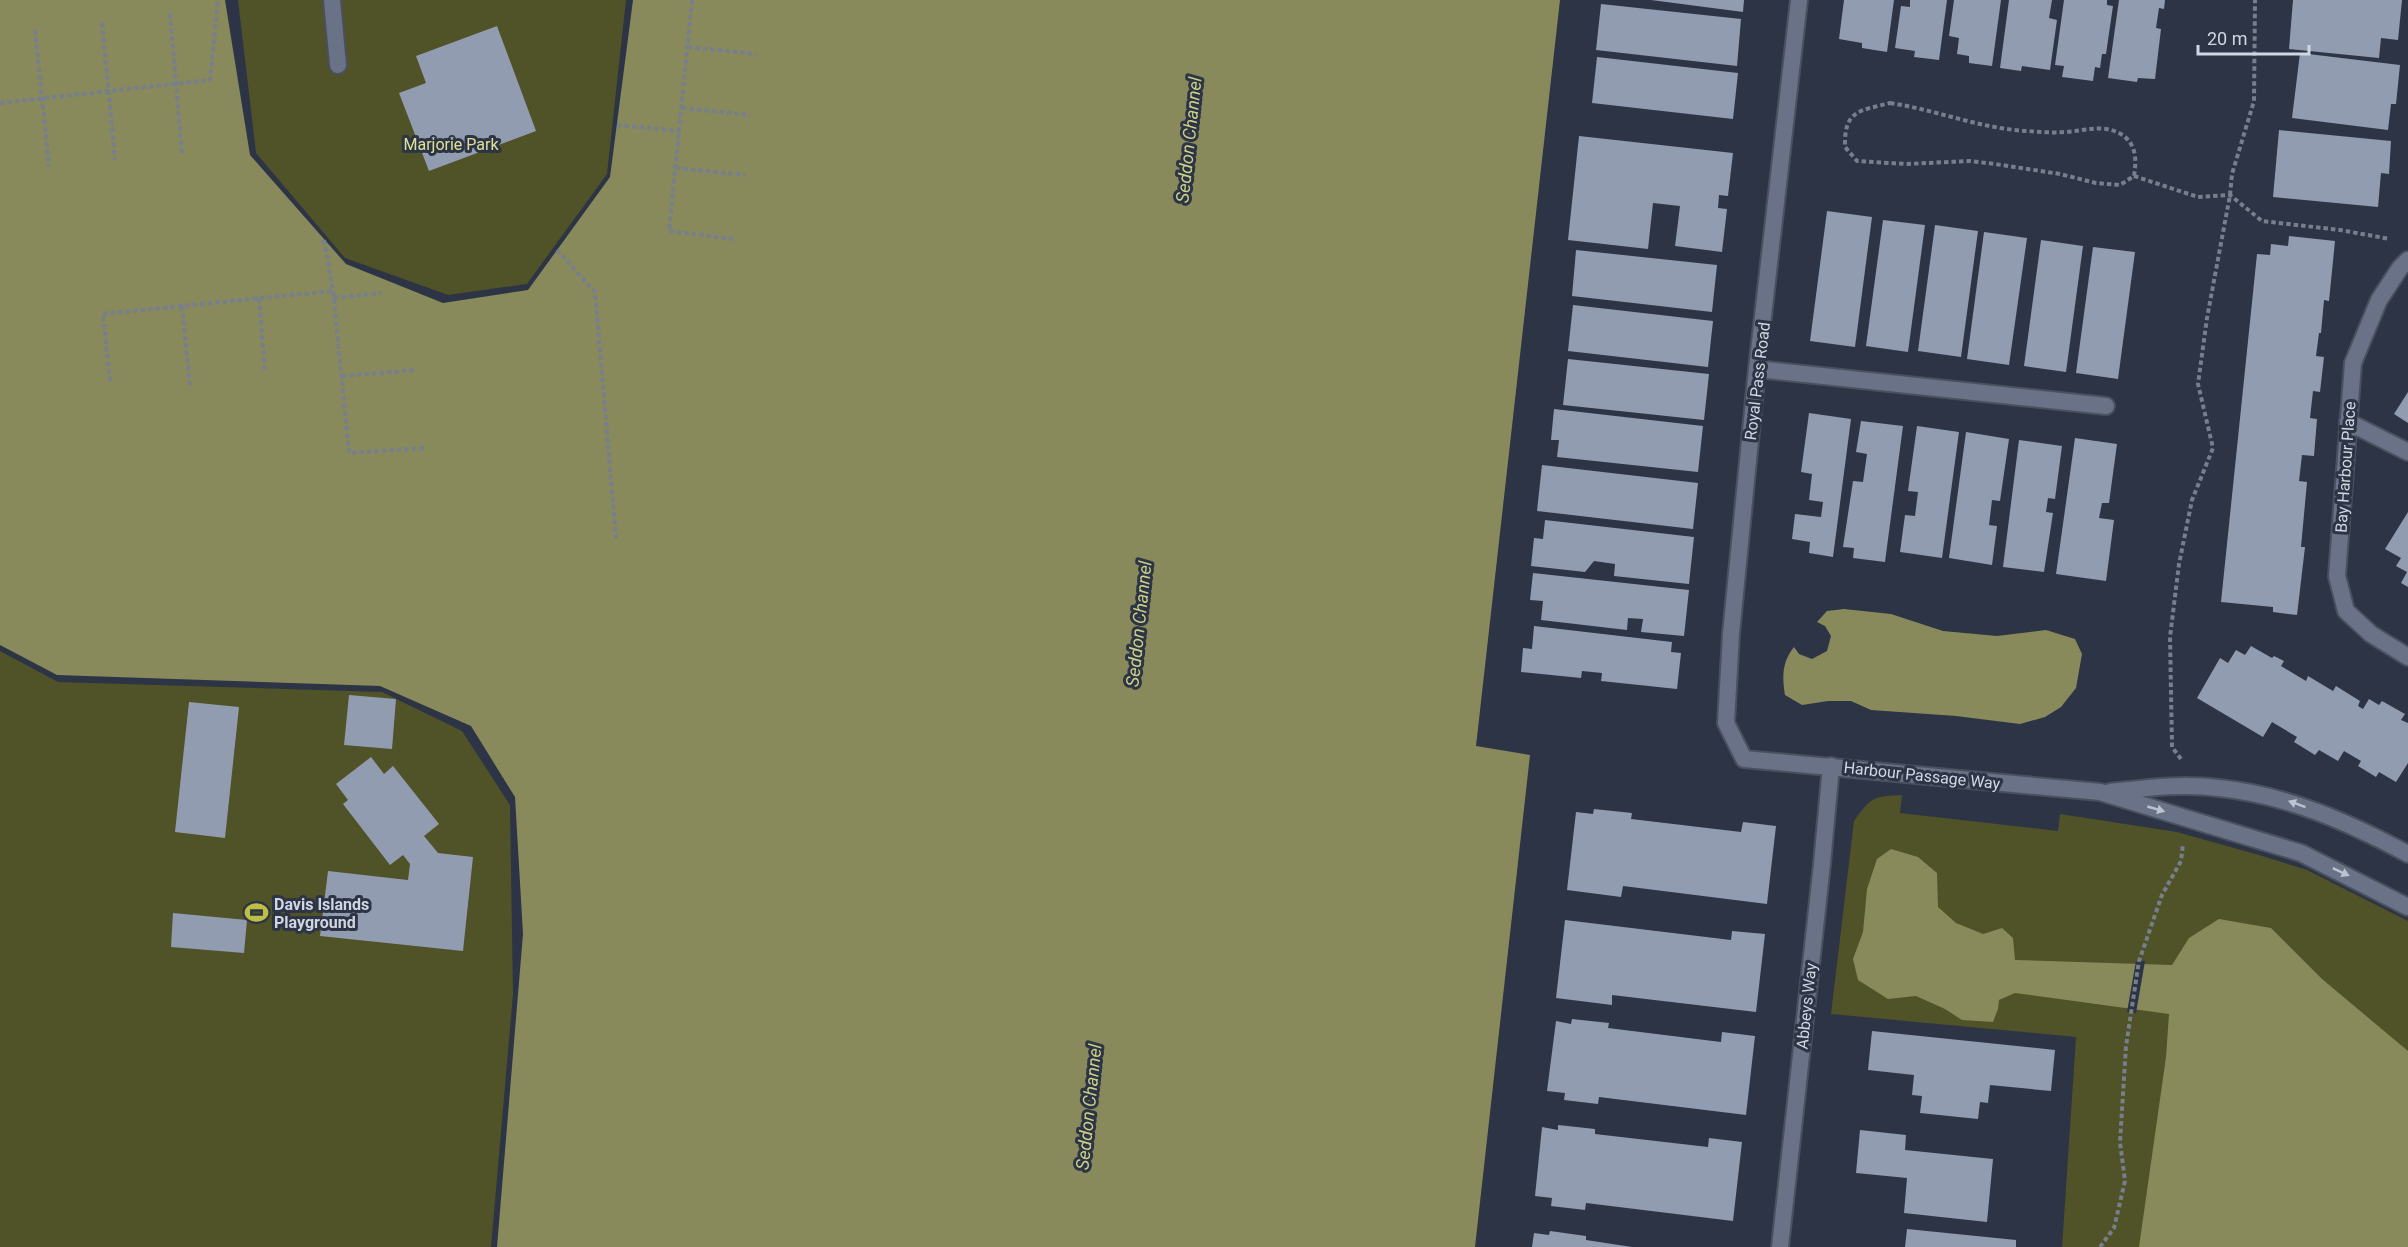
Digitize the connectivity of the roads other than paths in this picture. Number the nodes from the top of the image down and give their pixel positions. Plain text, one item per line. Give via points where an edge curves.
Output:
1 (332, 0) edge
2 (1799, 0) edge
3 (338, 65) dead end
4 (2408, 260) edge
5 (1757, 369) junction
6 (2106, 406) dead end
7 (2348, 422) junction
8 (2408, 452) edge
9 (2408, 657) edge
10 (1744, 759) joint
11 (1831, 766) junction
12 (2100, 792) junction
13 (2408, 854) edge
14 (2408, 907) edge
15 (1780, 1247) edge

1 - 3 street
2 - 5 street, Royal Pass Road
4 - 7 street, Bay Harbour Place via 2379,300 2353,363
5 - 6 street
5 - 10 street, Royal Pass Road via 1726,723
7 - 8 street
7 - 9 street, Bay Harbour Place via 2337,576 2346,611 2371,634
10 - 11 street, Harbour Passage Way
11 - 12 street, Harbour Passage Way
11 - 15 street, Abbeys Way
13 -> 12 street, Harbour Passage Way via 2345,822 2286,800 2218,788 2158,787
12 -> 14 street, Harbour Passage Way via 2301,853

